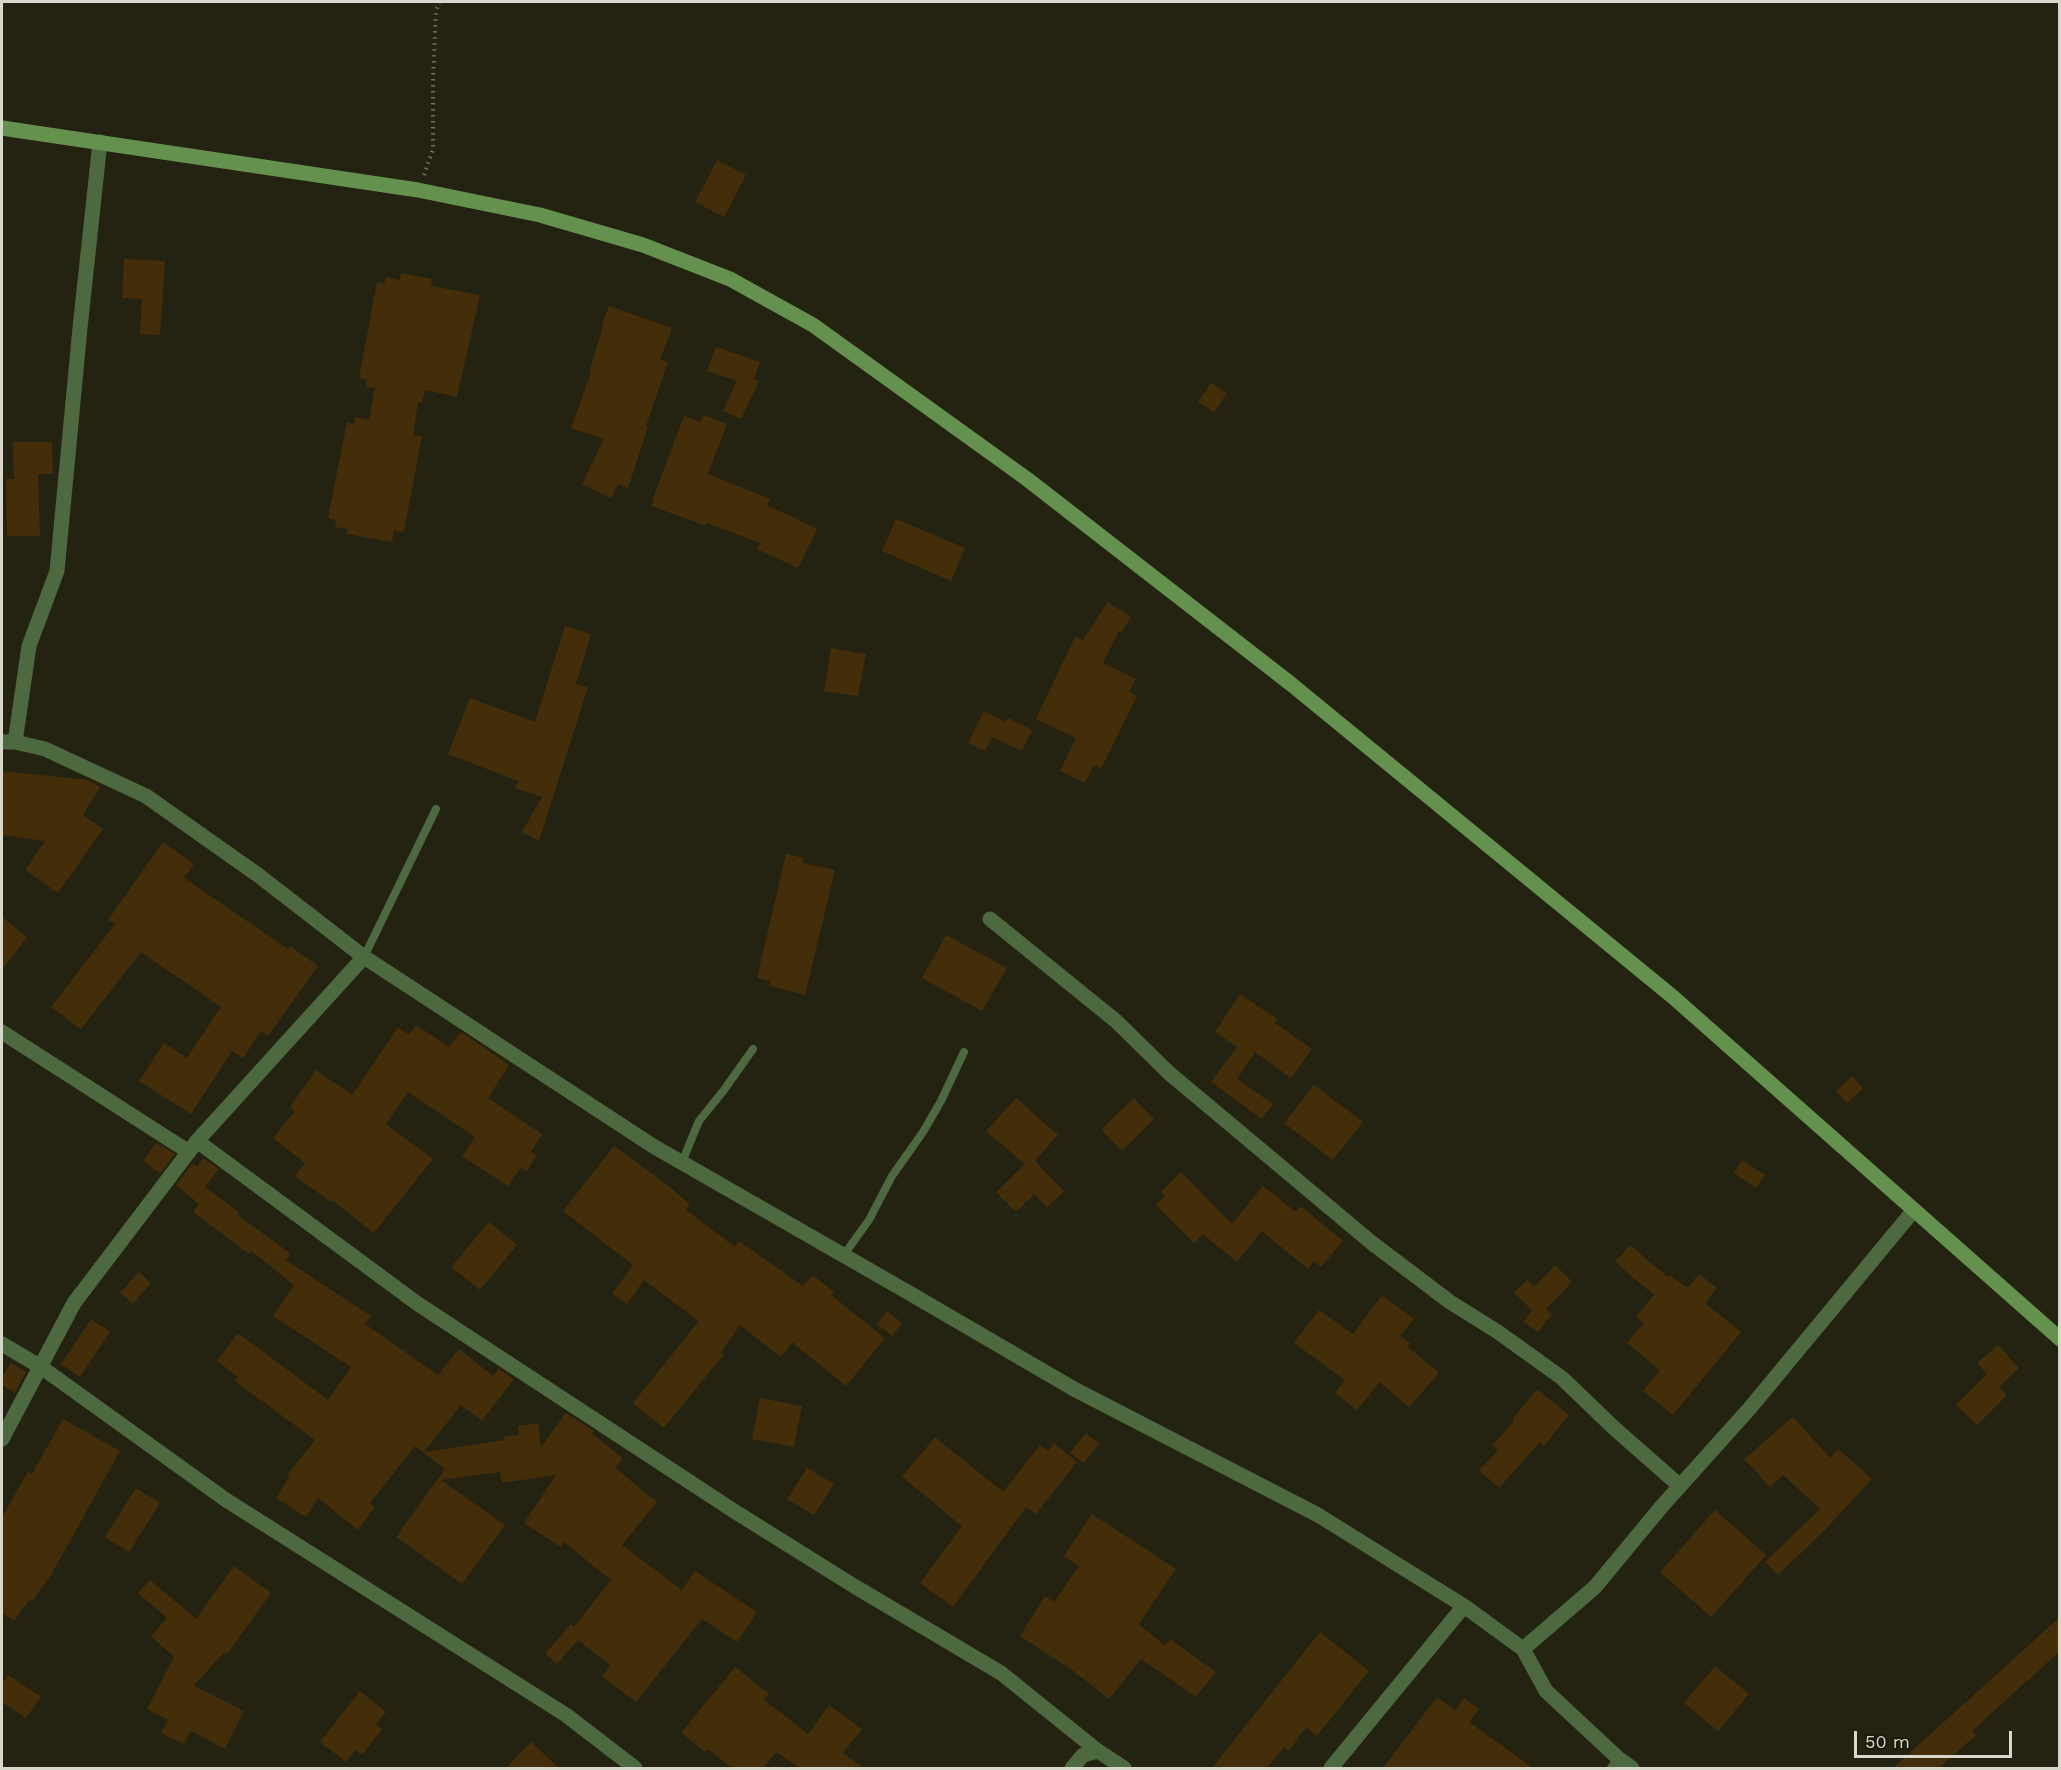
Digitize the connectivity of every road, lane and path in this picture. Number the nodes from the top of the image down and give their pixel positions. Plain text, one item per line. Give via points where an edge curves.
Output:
1 (440, 2) edge
2 (2, 128) edge
3 (100, 142) junction
4 (418, 190) junction
5 (8, 742) edge
6 (436, 809) dead end
7 (990, 919) dead end
8 (364, 957) junction
9 (2, 1032) edge
10 (753, 1049) dead end
11 (964, 1052) dead end
12 (193, 1146) junction
13 (682, 1162) junction
14 (1914, 1210) junction
15 (843, 1256) junction
16 (2060, 1339) edge
17 (2, 1344) edge
18 (41, 1367) junction
19 (2, 1439) edge
20 (1680, 1486) junction
21 (1464, 1606) junction
22 (1523, 1649) junction
23 (1098, 1751) junction
24 (1615, 1763) edge
25 (635, 1768) edge
26 (1072, 1768) edge
27 (1124, 1768) edge
28 (1331, 1768) edge
29 (1632, 1768) edge

1 - 4 path via 436,10 433,149
2 - 3 main road
3 - 4 main road
3 - 5 street via 57,571 29,646
4 - 14 main road via 540,215 643,245 730,279 813,326 1027,479 1291,684 1673,998
5 - 8 street via 45,749 146,796
6 - 8 lane
7 - 20 street via 1116,1021 1169,1073 1372,1243 1562,1378
8 - 12 street
8 - 13 street
9 - 12 street
10 - 13 lane via 699,1121
11 - 15 lane via 923,1132
12 - 18 street via 74,1303
12 - 23 street via 418,1304 734,1511 1001,1673
13 - 15 street
14 - 16 main road
14 - 20 street
15 - 21 street via 1074,1389 1318,1515
17 - 18 street
18 - 19 street
18 - 25 street via 226,1500 566,1715
20 - 22 street via 1595,1587
21 - 22 street
21 - 28 street
22 - 24 street via 1546,1691
23 - 26 street via 1083,1755
23 - 27 street
24 - 29 street

